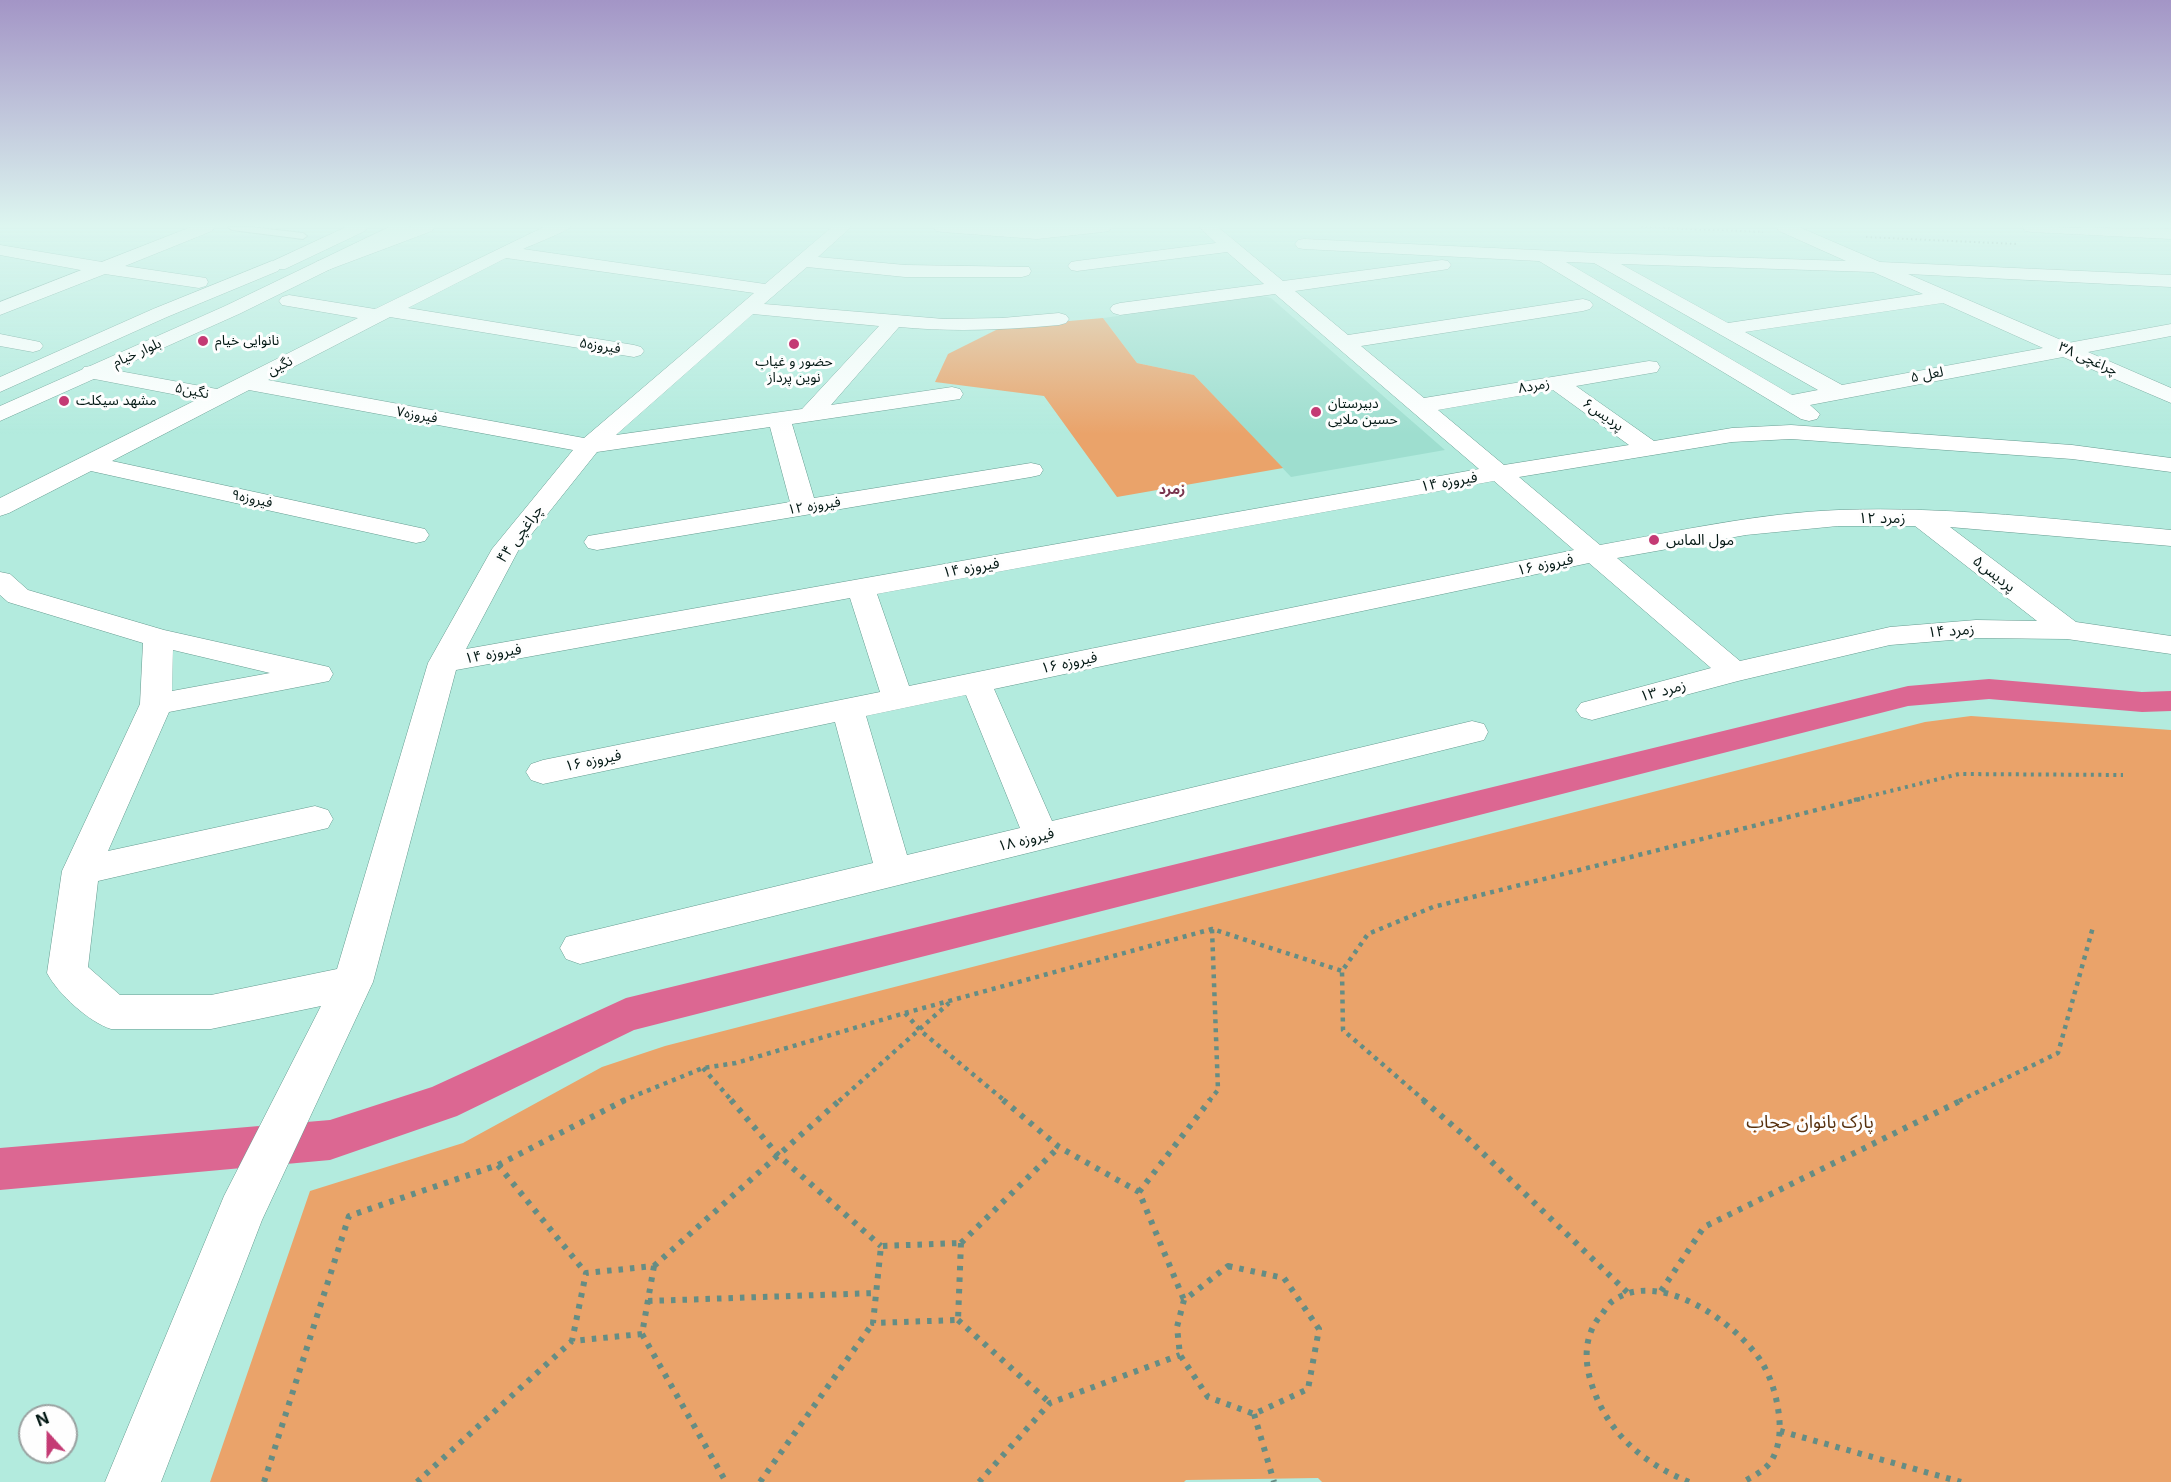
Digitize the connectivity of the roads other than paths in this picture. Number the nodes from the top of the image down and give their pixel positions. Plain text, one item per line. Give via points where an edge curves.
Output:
1 (32, 296) edge
2 (203, 296) edge
3 (257, 296) edge
4 (417, 296) edge
5 (743, 296) edge
6 (768, 296) edge
7 (1213, 296) edge
8 (1291, 296) edge
9 (1607, 296) edge
10 (1666, 296) edge
11 (1950, 296) edge
12 (1945, 297) junction
13 (289, 300) dead end
14 (764, 300) junction
15 (877, 303) dead end
16 (1583, 305) dead end
17 (0, 309) edge
18 (1120, 309) dead end
19 (384, 313) junction
20 (863, 319) junction
21 (1059, 319) dead end
22 (894, 321) junction
23 (1725, 329) junction
24 (2171, 330) edge
25 (0, 340) edge
26 (1344, 342) junction
27 (33, 346) dead end
28 (2064, 349) junction
29 (634, 351) dead end
30 (1649, 367) dead end
31 (93, 372) junction
32 (1557, 382) junction
33 (246, 383) junction
34 (0, 385) edge
35 (1838, 392) junction
36 (952, 394) dead end
37 (220, 396) junction
38 (2167, 396) edge
39 (1789, 402) junction
40 (1420, 406) junction
41 (0, 414) edge
42 (810, 414) junction
43 (779, 419) junction
44 (1844, 434) junction
45 (2171, 441) edge
46 (589, 446) junction
47 (1649, 448) junction
48 (2072, 452) junction
49 (88, 463) junction
50 (2171, 465) edge
51 (1031, 470) dead end
52 (1499, 473) junction
53 (0, 508) edge
54 (804, 508) junction
55 (1921, 518) junction
56 (416, 535) dead end
57 (2171, 538) edge
58 (597, 543) dead end
59 (1595, 554) junction
60 (0, 580) edge
61 (861, 588) junction
62 (2067, 630) junction
63 (158, 638) junction
64 (2171, 645) edge
65 (443, 663) junction
66 (1734, 672) junction
67 (976, 682) junction
68 (898, 698) junction
69 (156, 704) junction
70 (848, 709) junction
71 (1592, 710) dead end
72 (1472, 732) dead end
73 (543, 772) dead end
74 (315, 819) dead end
75 (1041, 836) junction
76 (81, 871) junction
77 (894, 872) junction
78 (579, 948) dead end
79 (353, 982) junction
80 (133, 1482) edge

1 - 17 main road
2 - 34 main road, بلوار خیام
3 - 31 main road, بلوار خیام
4 - 19 main road, نگین
5 - 14 main road
6 - 14 main road, چراغچی ۴۴
7 - 18 main road
8 - 26 main road
9 - 39 main road
10 - 23 main road
11 - 12 main road
12 - 23 main road
12 - 28 main road, چراغچی ۳۸
13 - 19 main road, فیروزه۵
14 - 20 main road
14 - 46 main road, چراغچی ۴۴
15 - 20 main road
16 - 26 main road
19 - 29 main road, فیروزه۵
19 - 33 main road, نگین
20 - 22 main road
21 - 22 main road via 944,325
22 - 42 main road
23 - 35 main road
24 - 28 main road, لعل ۵
25 - 27 main road
26 - 40 main road
28 - 35 main road, لعل ۵
28 - 38 main road, چراغچی ۳۸
30 - 32 main road, زمرد۸
31 - 37 main road, نگین۵
31 - 41 main road, بلوار خیام
32 - 40 main road, زمرد۸
32 - 47 main road, پردیس۶
33 - 37 main road, نگین
33 - 46 main road, فیروزه۷
35 - 39 main road, لعل ۵
36 - 42 main road, فیروزه۷
37 - 49 main road, نگین
39 - 44 main road
40 - 52 main road
42 - 43 main road, فیروزه۷
43 - 46 main road, فیروزه۷
43 - 54 main road
44 - 47 main road, فیروزه ۱۴ via 1732,435
44 - 48 main road, فیروزه ۱۴
45 - 48 main road
46 - 65 main road, چراغچی ۴۴ via 506,549
47 - 52 main road, فیروزه ۱۴
48 - 50 main road
49 - 53 main road, نگین
49 - 56 main road, فیروزه۹
51 - 54 main road, فیروزه ۱۲
52 - 59 main road
52 - 61 main road, فیروزه ۱۴
54 - 58 main road, فیروزه ۱۲
55 - 57 main road, زمرد ۱۲
55 - 59 main road, زمرد ۱۲ via 1838,518 1766,524
55 - 62 main road, پردیس۵
59 - 66 main road
59 - 67 main road, فیروزه ۱۶
60 - 63 main road via 18,596
61 - 65 main road, فیروزه ۱۴
61 - 68 main road
62 - 64 main road, زمرد ۱۴
62 - 66 main road, زمرد ۱۴ via 1976,629 1890,636
63 - 69 main road
63 - 69 main road via 318,674
65 - 79 main road, چراغچی ۴۴
66 - 71 main road, زمرد ۱۳
67 - 68 main road, فیروزه ۱۶
67 - 75 main road
68 - 70 main road, فیروزه ۱۶
69 - 76 main road
70 - 73 main road, فیروزه ۱۶
70 - 77 main road
72 - 75 main road, فیروزه ۱۸
74 - 76 main road
75 - 77 main road, فیروزه ۱۸
76 - 79 main road via 67,974 111,1012 210,1012
77 - 78 main road, فیروزه ۱۸
79 - 80 main road, چراغچی ۴۴ via 241,1212

